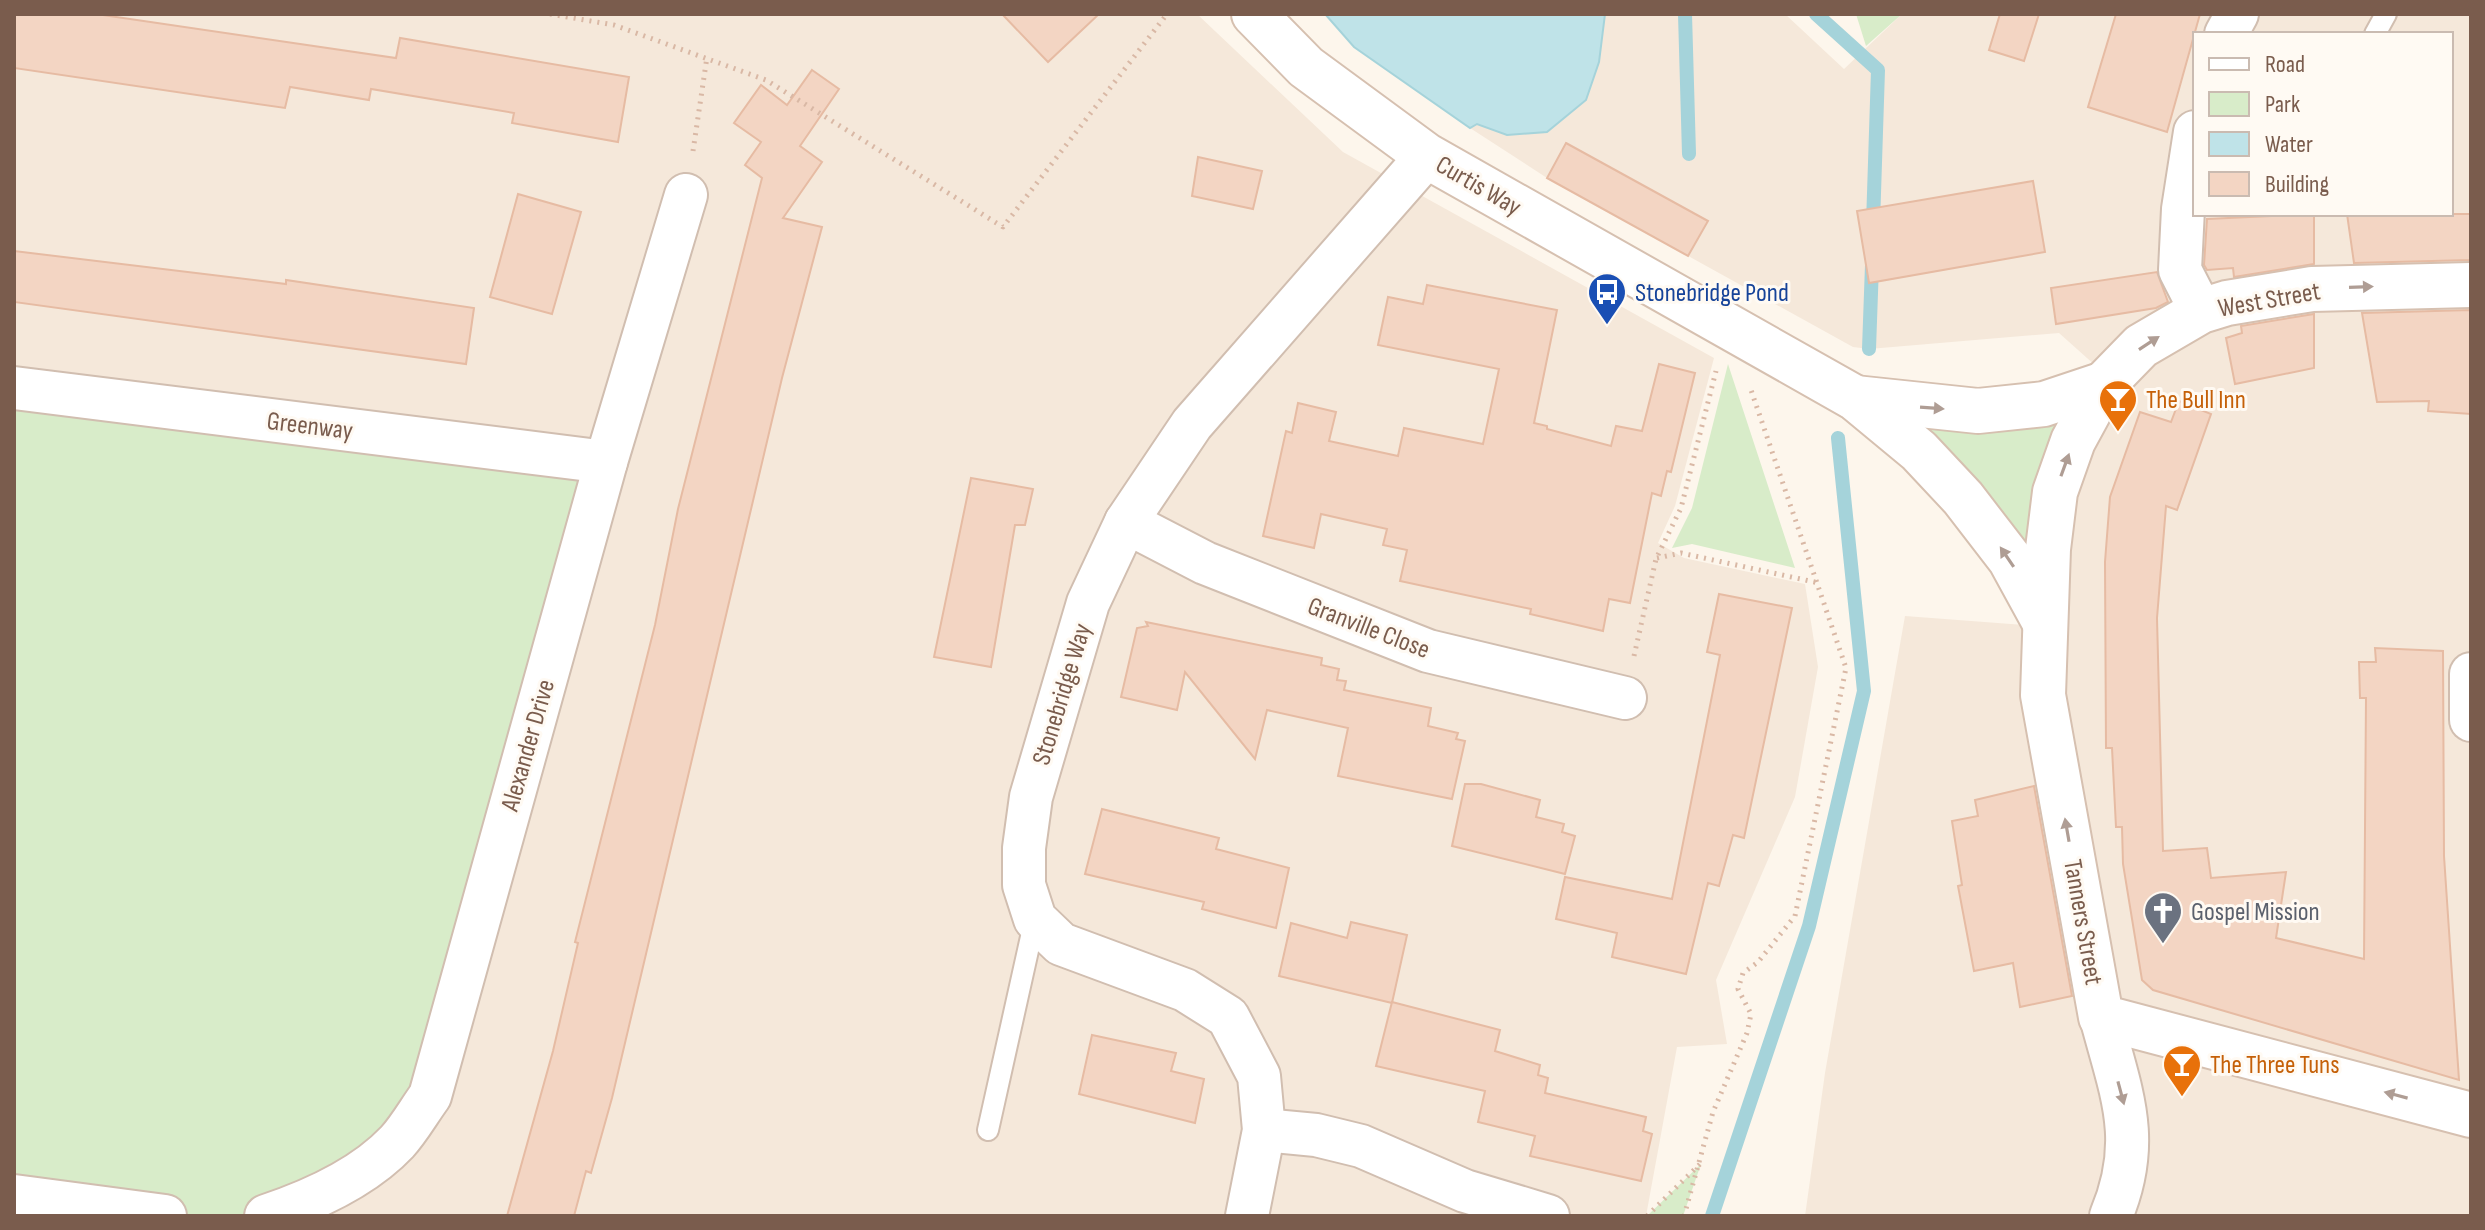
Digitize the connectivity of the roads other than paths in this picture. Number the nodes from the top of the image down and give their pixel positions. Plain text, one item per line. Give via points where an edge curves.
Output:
1 (1254, 14) edge
2 (2237, 14) edge
3 (2386, 14) edge
4 (2227, 32) edge
5 (2376, 32) edge
6 (2193, 145) edge
7 (1427, 156) junction
8 (686, 195) road end
9 (2471, 285) edge
10 (2201, 311) junction
11 (2104, 384) junction
12 (14, 388) edge
13 (1855, 398) junction
14 (606, 462) junction
15 (1126, 522) junction
16 (2046, 624) junction
17 (2470, 674) edge
18 (1625, 698) road end
19 (2471, 720) edge
20 (1035, 919) junction
21 (2101, 1017) junction
22 (2471, 1115) edge
23 (988, 1130) dead end
24 (1264, 1130) junction
25 (14, 1196) edge
26 (165, 1216) edge
27 (266, 1216) edge
28 (1247, 1216) edge
29 (1548, 1216) edge
30 (2111, 1216) edge

1 - 7 street, Curtis Way via 1306,67
2 - 4 street
3 - 5 lane
6 - 10 street via 2180,270
7 - 13 street, Curtis Way
7 - 15 street, Stonebridge Way via 1192,424
8 - 14 street, Alexander Drive
10 -> 9 street, West Street via 2312,289
11 -> 10 street, West Street via 2141,346
13 -> 11 street via 1978,411 2044,404
16 -> 11 street, West Street via 2055,492 2073,441
12 - 14 street, Greenway
16 -> 13 street, Curtis Way via 2010,559 1963,498 1919,451
14 - 27 street, Alexander Drive via 430,1096 397,1142 361,1171 303,1204
15 - 18 street, Granville Close via 1205,563 1428,651
15 - 20 street, Stonebridge Way via 1088,603 1031,797 1024,885
21 -> 16 street, Tanners Street via 2043,695
17 - 19 street
20 - 23 lane
20 - 24 street via 1061,944 1185,990 1228,1017 1259,1076
22 -> 21 street
21 -> 30 street, Tanners Street via 2130,1146 2126,1178
24 - 28 street
24 - 29 street via 1361,1146 1465,1191
25 - 26 street

